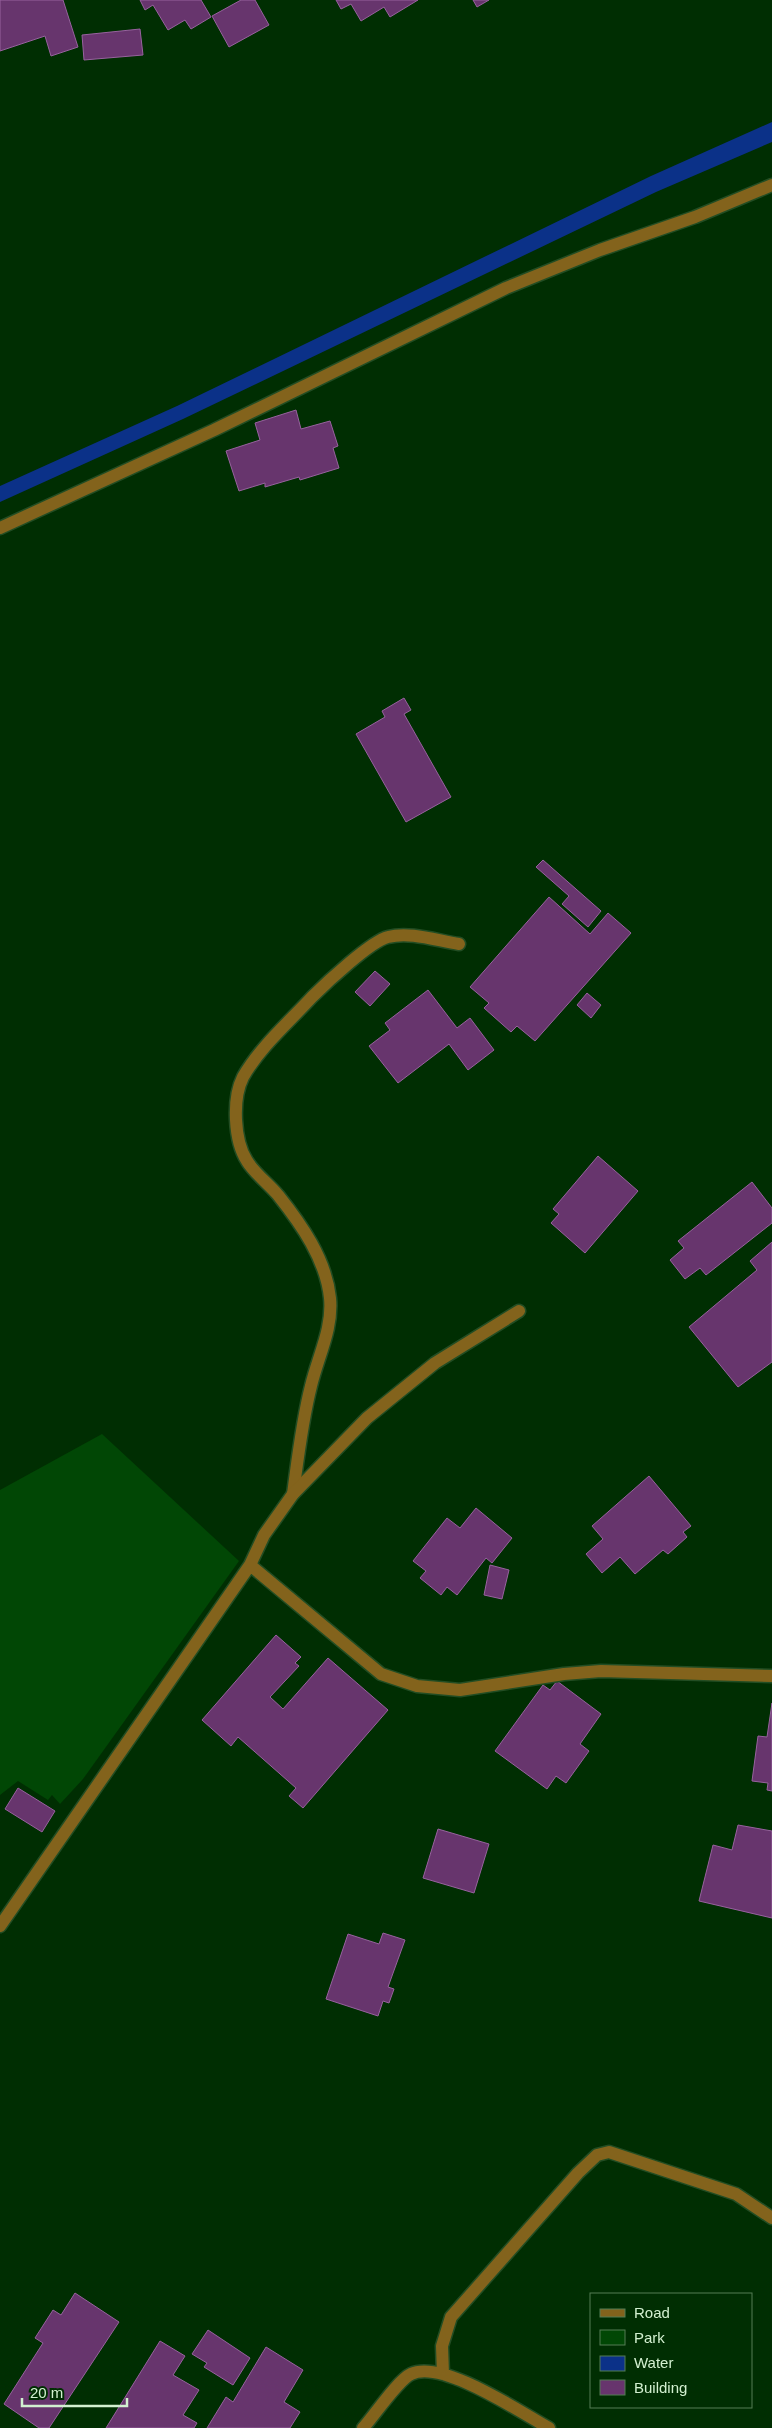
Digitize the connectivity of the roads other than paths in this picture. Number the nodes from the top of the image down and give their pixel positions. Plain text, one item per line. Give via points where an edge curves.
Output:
1 (772, 184) edge
2 (0, 528) edge
3 (459, 944) dead end
4 (519, 1312) dead end
5 (293, 1494) junction
6 (250, 1565) junction
7 (772, 1676) edge
8 (0, 1926) edge
9 (772, 2218) edge
10 (443, 2374) junction
11 (363, 2428) edge
12 (549, 2428) edge

1 - 2 street via 506,288 214,430
3 - 5 street via 405,936 389,936 376,941 316,993 269,1043 243,1078 236,1103 237,1131 246,1161 278,1195 309,1237 323,1269 330,1297 330,1322 311,1384
4 - 5 street via 428,1369 367,1418
5 - 6 street via 264,1536
6 - 7 street via 381,1674 417,1686 460,1690 601,1671
6 - 8 street
9 - 10 street via 736,2194 610,2152 597,2154 451,2317 442,2346
10 - 11 street via 428,2370 410,2374
10 - 12 street via 468,2382

